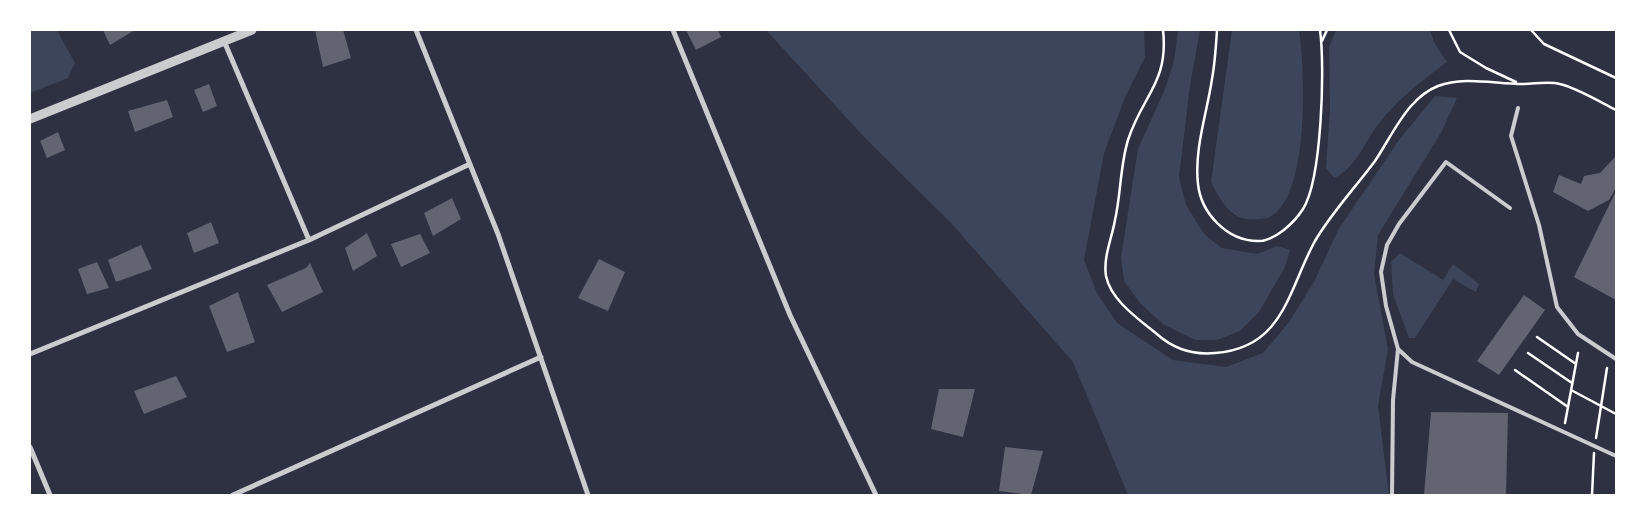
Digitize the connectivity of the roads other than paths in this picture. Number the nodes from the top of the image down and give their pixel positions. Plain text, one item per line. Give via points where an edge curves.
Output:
1 (252, 30) edge
2 (416, 30) edge
3 (673, 30) edge
4 (224, 41) junction
5 (1518, 108) dead end
6 (30, 119) edge
7 (470, 164) junction
8 (1510, 208) dead end
9 (309, 240) junction
10 (1398, 349) junction
11 (30, 354) edge
12 (541, 357) junction
13 (1616, 359) edge
14 (30, 447) edge
15 (1616, 456) edge
16 (50, 495) edge
17 (233, 495) edge
18 (588, 495) edge
19 (876, 495) edge
20 (1392, 495) edge

1 - 4 street
2 - 7 street
3 - 19 street via 790,315
4 - 6 street
4 - 9 street
5 - 13 lane via 1510,136 1539,225 1557,307 1578,334
7 - 9 street
7 - 12 street
8 - 10 lane via 1446,162 1387,245 1381,272
9 - 11 street
10 - 15 lane via 1412,362
10 - 20 lane via 1392,400
12 - 17 street
12 - 18 street
14 - 16 street

